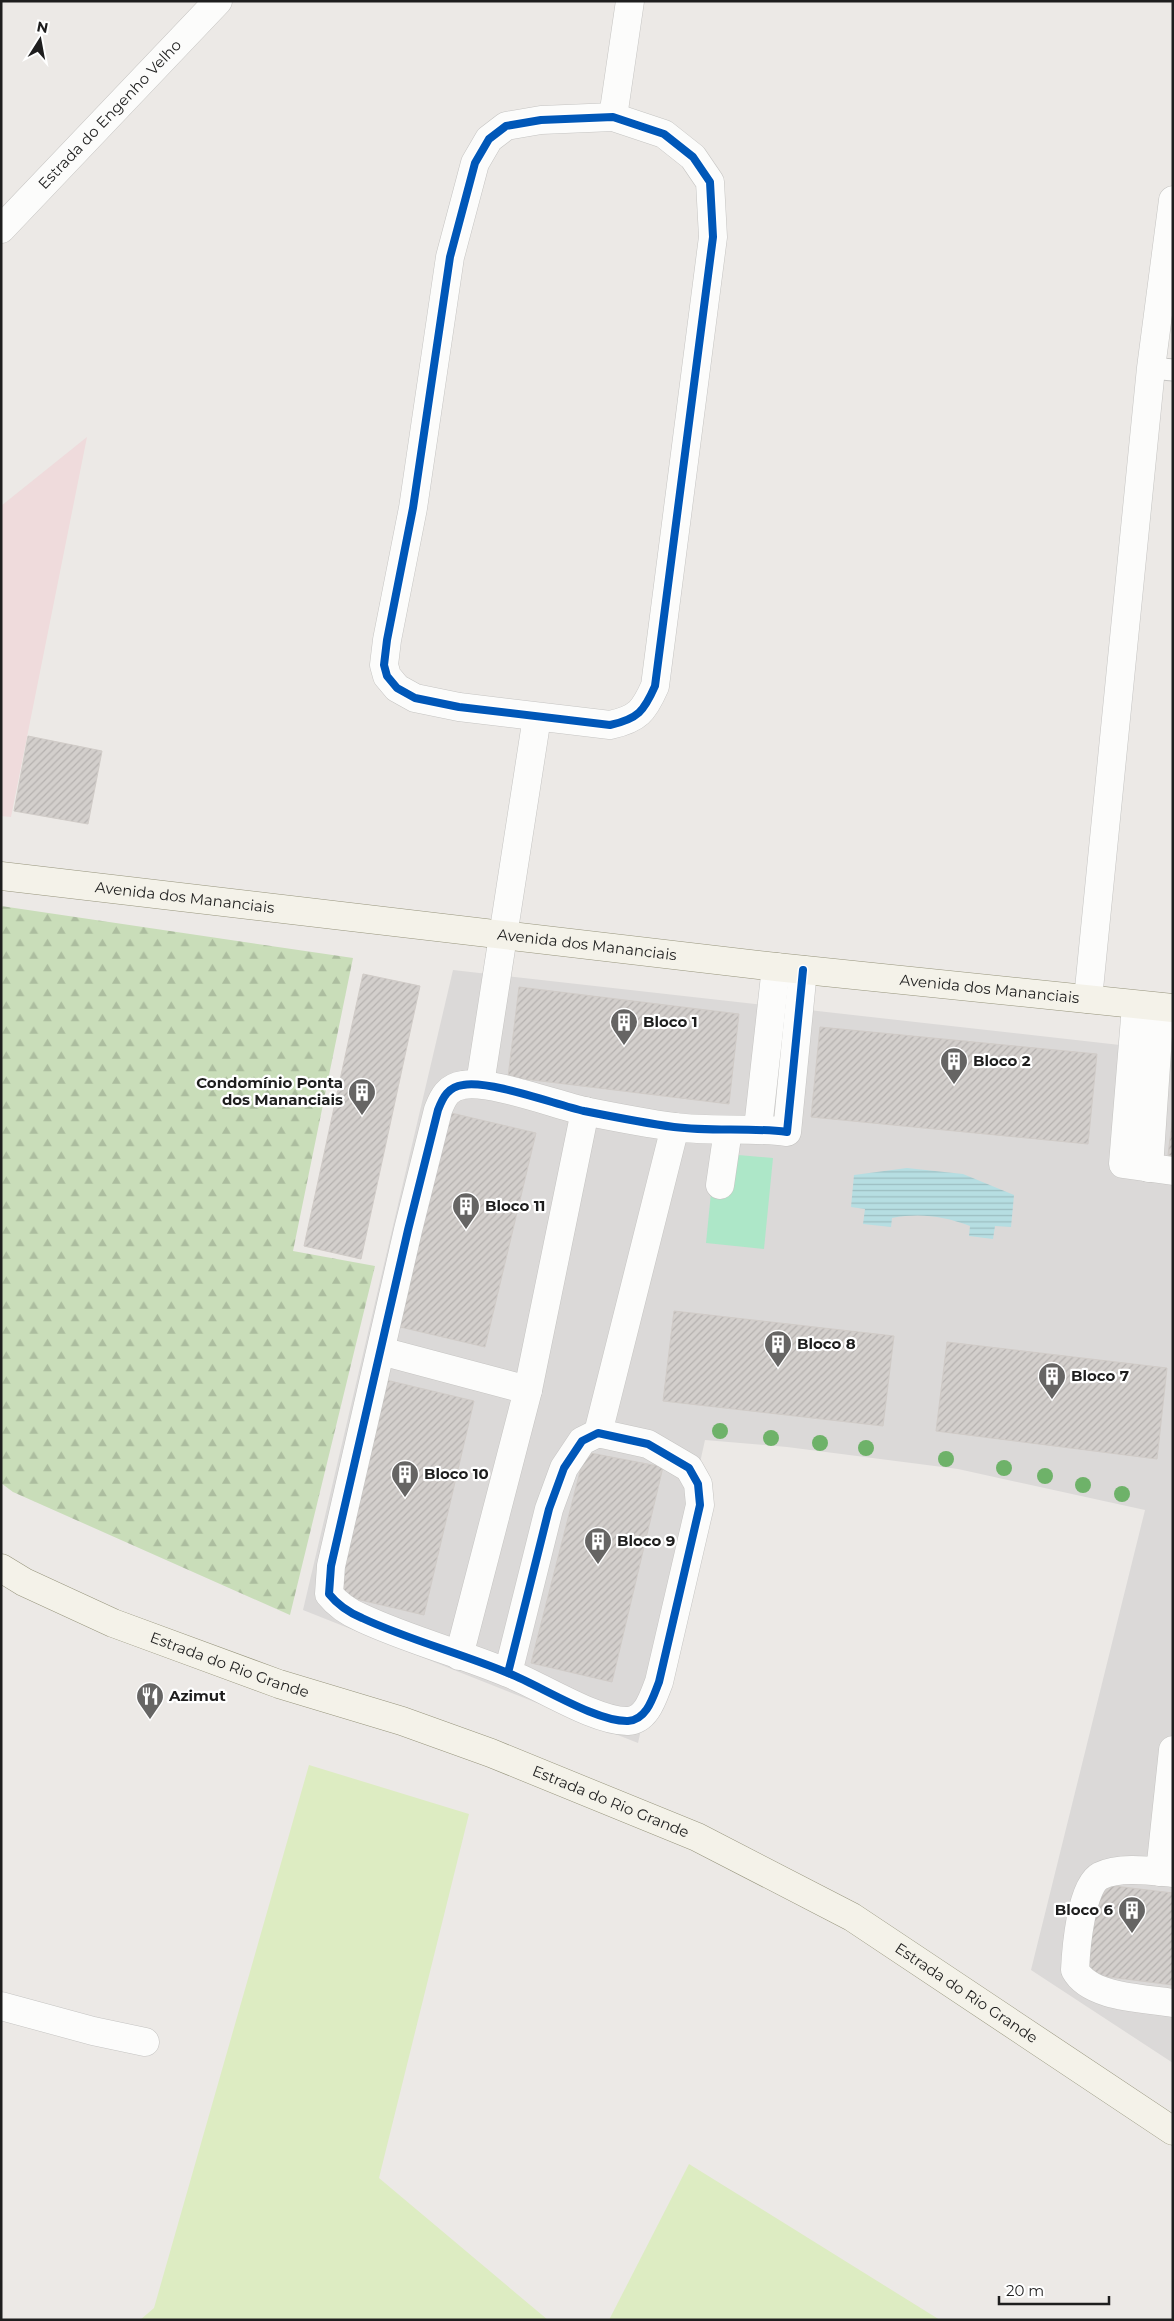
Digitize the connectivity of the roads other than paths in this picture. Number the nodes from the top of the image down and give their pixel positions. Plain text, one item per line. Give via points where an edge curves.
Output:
1 (218, 1) edge
2 (630, 1) edge
3 (613, 118) junction
4 (1173, 200) edge
5 (1, 229) edge
6 (1162, 369) edge
7 (537, 717) junction
8 (1, 876) edge
9 (502, 934) junction
10 (776, 967) junction
11 (803, 970) junction
12 (1088, 999) junction
13 (1156, 1007) edge
14 (480, 1084) junction
15 (586, 1111) junction
16 (675, 1127) junction
17 (758, 1128) junction
18 (728, 1130) junction
19 (1148, 1168) edge
20 (720, 1185) dead end
21 (381, 1351) junction
22 (528, 1390) junction
23 (598, 1433) junction
24 (1, 1568) edge
25 (459, 1656) junction
26 (508, 1673) junction
27 (1173, 1750) edge
28 (1166, 1872) edge
29 (1173, 2003) edge
30 (1, 2006) edge
31 (145, 2042) dead end
32 (1173, 2131) edge

1 - 5 street, Estrada do Engenho Velho
2 - 3 street
3 - 7 street via 664,134 693,157 710,182 713,237 655,686 642,711 630,720 610,725
3 - 7 street via 541,120 506,126 489,139 475,163 450,257 413,508 387,640 384,665 387,676 397,688 415,698
4 - 6 street
6 - 12 street
7 - 9 street
8 - 9 main road, Avenida dos Mananciais
9 - 10 main road, Avenida dos Mananciais
9 - 14 street
10 - 11 main road, Avenida dos Mananciais
10 - 17 street
11 - 12 main road, Avenida dos Mananciais
11 - 17 street via 787,1132
12 - 13 main road, Avenida dos Mananciais
13 - 19 street
14 - 15 street
14 - 21 street via 453,1088 444,1096 438,1110
15 - 16 street
15 - 22 street
16 - 18 street
16 - 23 street
17 - 18 street
18 - 20 street
21 - 22 street
21 - 25 street via 331,1566 329,1594 338,1604 362,1618
22 - 25 street
23 - 26 street via 582,1441 564,1468 549,1510
23 - 26 street via 648,1444 689,1468 698,1484 700,1505 659,1682 649,1708 628,1721 602,1716
24 - 32 main road, Estrada do Rio Grande via 24,1582 114,1623 279,1684 402,1721 491,1753 697,1837 852,1917
25 - 26 street
27 - 28 street
28 - 29 street via 1111,1872 1093,1882 1084,1904 1075,1970 1080,1979 1110,1993
30 - 31 street

